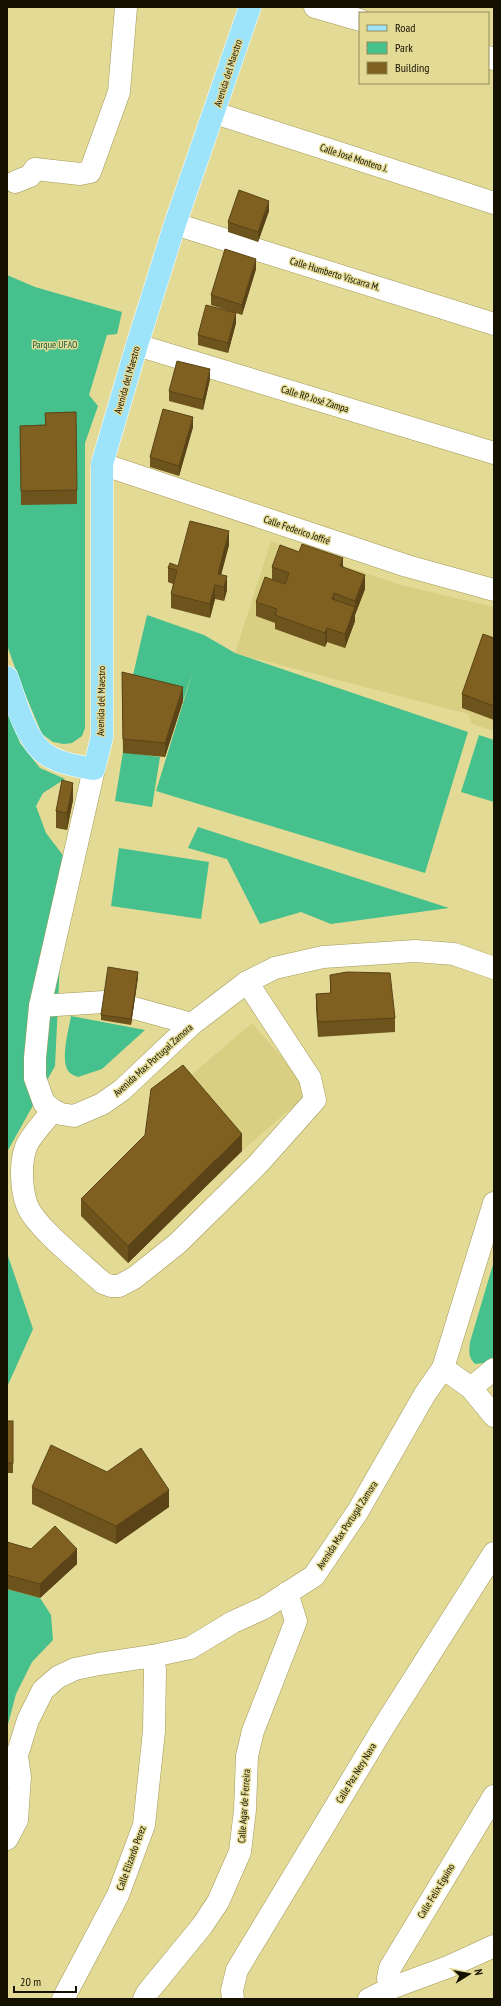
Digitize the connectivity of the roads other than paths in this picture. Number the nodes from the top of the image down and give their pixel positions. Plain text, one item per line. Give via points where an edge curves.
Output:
1 (126, 7) edge
2 (250, 7) edge
3 (315, 7) edge
4 (359, 20) edge
5 (215, 113) junction
6 (15, 182) dead end
7 (494, 203) edge
8 (175, 224) junction
9 (494, 324) edge
10 (137, 344) junction
11 (494, 453) edge
12 (102, 464) junction
13 (494, 590) edge
14 (7, 677) edge
15 (94, 769) junction
16 (494, 968) edge
17 (247, 982) junction
18 (104, 1002) edge
19 (40, 1006) junction
20 (134, 1008) edge
21 (192, 1024) junction
22 (53, 1110) junction
23 (494, 1203) edge
24 (443, 1368) junction
25 (494, 1368) edge
26 (471, 1388) junction
27 (494, 1416) edge
28 (494, 1553) edge
29 (287, 1593) junction
30 (153, 1656) junction
31 (17, 1755) junction
32 (7, 1777) edge
33 (494, 1796) edge
34 (7, 1839) edge
35 (494, 1946) edge
36 (391, 1988) junction
37 (63, 1999) edge
38 (144, 1999) edge
39 (233, 1999) edge
40 (369, 1999) edge

1 - 6 street via 119,92 90,172 80,174 35,169 30,176
2 - 5 main road, Avenida del Maestro
3 - 4 street
5 - 7 street, Calle José Montero J.
5 - 8 main road, Avenida del Maestro
8 - 9 street, Calle Humberto Viscarra M.
8 - 10 main road, Avenida del Maestro
10 - 11 street, Calle RP. José Zampa
10 - 12 main road, Avenida del Maestro
12 - 13 street, Calle Federico Joffré via 407,566
12 - 15 main road, Avenida del Maestro via 102,737
14 - 15 main road via 36,746 46,755 67,764
15 - 19 street
16 - 17 street, Avenida Max Portugal Zamora via 454,954 415,951 372,953 323,957 275,968
17 - 21 street, Avenida Max Portugal Zamora
17 - 22 street via 310,1078 315,1100 259,1163 178,1243 120,1286 111,1286 103,1282 59,1243 34,1217 27,1205 23,1172 26,1146
18 - 19 street
19 - 22 street via 35,1078 44,1103
20 - 21 street
21 - 22 street, Avenida Max Portugal Zamora via 122,1090 102,1104 74,1116
23 - 24 street, Avenida Max Portugal Zamora
24 - 26 street
24 - 29 street, Avenida Max Portugal Zamora via 335,1546 314,1576
25 - 26 street
26 - 27 street
28 - 39 street, Calle Paz Nery Nava via 386,1723 237,1970 232,1990
29 - 30 street, Avenida Max Portugal Zamora via 190,1648
29 - 38 street, Calle Agar de Ferreira via 296,1621 253,1731 247,1756 240,1852 218,1902
30 - 31 street, Avenida Max Portugal Zamora via 99,1664 58,1677 43,1690 28,1720
30 - 37 street, Calle Elizardo Perez via 154,1731 144,1825 118,1895
31 - 32 street, Avenida Max Portugal Zamora
31 - 34 street via 20,1778 17,1820
33 - 36 street, Calle Felix Eguino via 390,1968 388,1978
35 - 36 street via 448,1967
36 - 40 street

